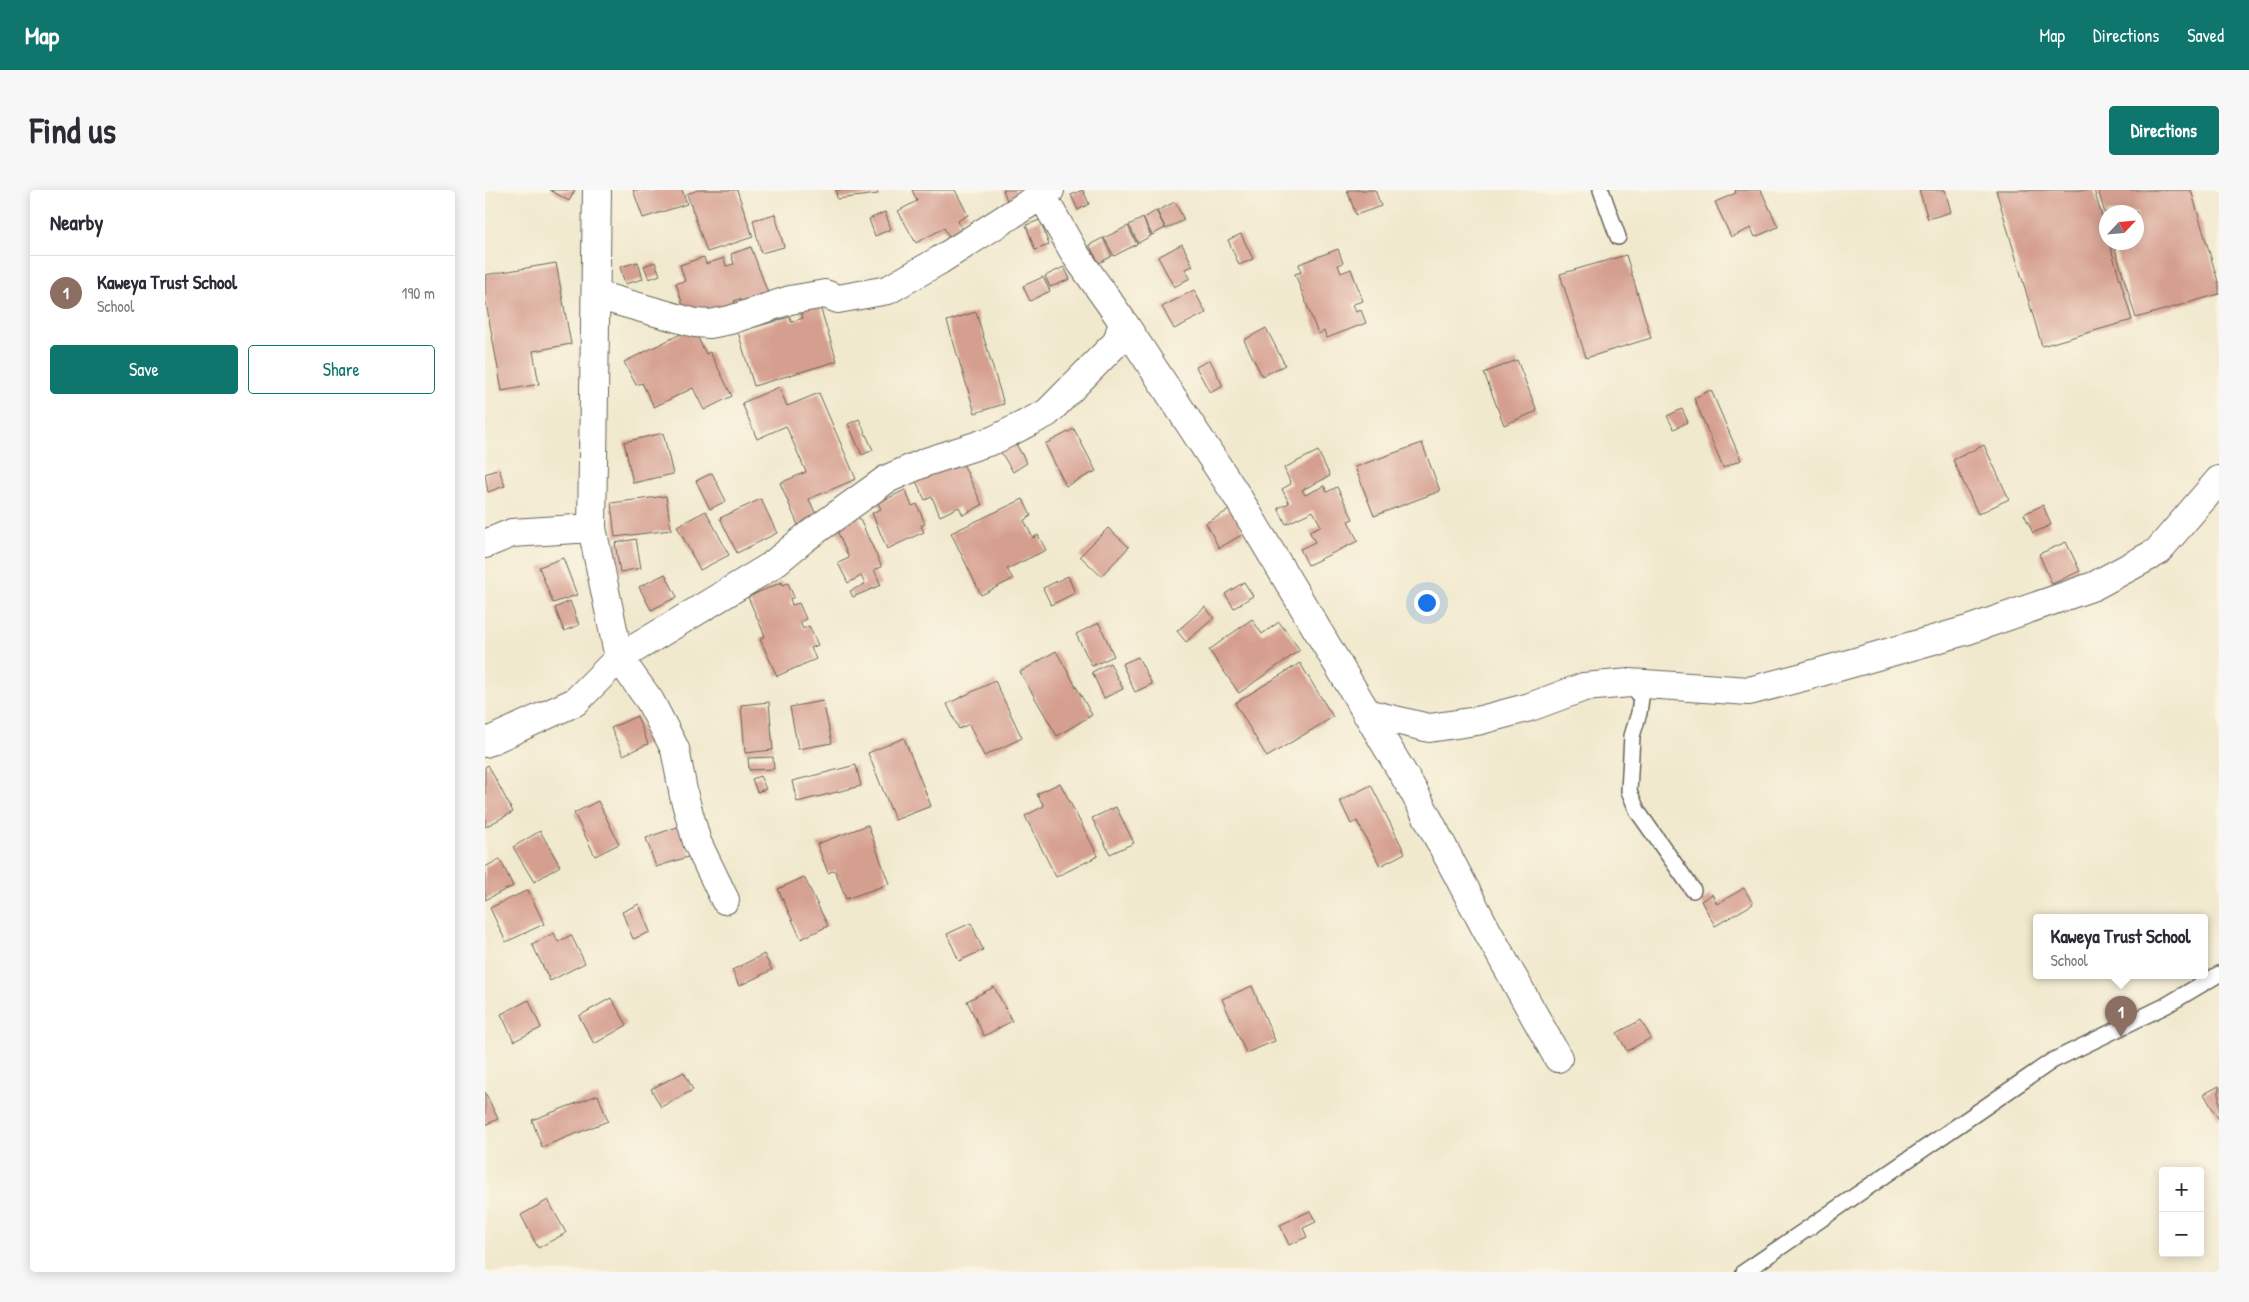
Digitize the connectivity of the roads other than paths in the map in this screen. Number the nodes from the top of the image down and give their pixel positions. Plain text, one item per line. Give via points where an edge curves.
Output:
1 (597, 190) edge
2 (1601, 190) edge
3 (1043, 191) edge
4 (1618, 237) dead end
5 (596, 295) junction
6 (1123, 322) junction
7 (2219, 480) edge
8 (592, 528) junction
9 (485, 544) edge
10 (619, 658) junction
11 (1630, 683) junction
12 (1366, 713) junction
13 (485, 742) edge
14 (1693, 890) dead end
15 (725, 900) dead end
16 (2219, 974) edge
17 (1558, 1058) dead end
18 (1744, 1272) edge

1 - 5 street
2 - 4 lane
3 - 5 street via 949,255 888,290 838,299 825,294 789,300 710,324 695,323
3 - 6 street via 1075,254
5 - 8 street
6 - 10 street via 1117,342 1047,413 994,440 926,462 887,479 771,566
6 - 12 street via 1237,496
7 - 11 street via 2157,552 2094,586 1968,630 1749,691
8 - 9 street via 512,534
8 - 10 street
10 - 13 street via 575,702
10 - 15 street via 650,701 675,748 697,842
11 - 12 street via 1585,687 1477,722 1429,728
11 - 14 lane via 1641,698 1632,736 1629,791 1638,812
12 - 17 street via 1414,792
16 - 18 lane via 2165,1006 2052,1061

